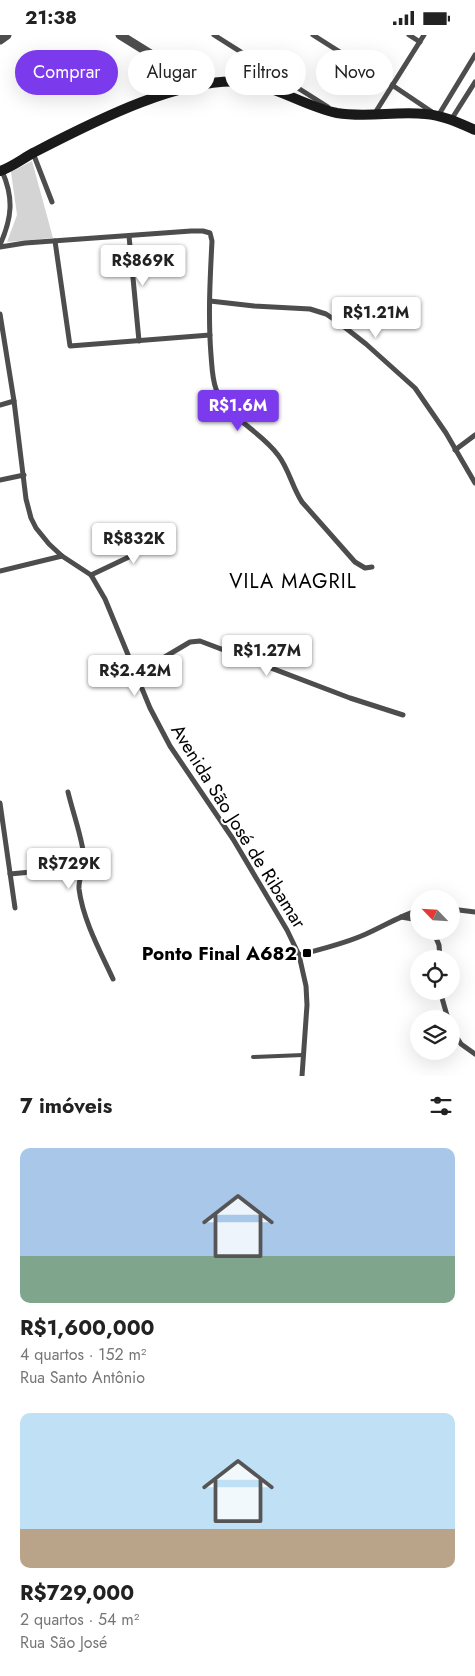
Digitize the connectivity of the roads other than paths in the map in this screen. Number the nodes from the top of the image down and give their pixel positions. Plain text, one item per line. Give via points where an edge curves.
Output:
1 (7, 35) edge
2 (120, 35) edge
3 (214, 35) edge
4 (313, 35) edge
5 (409, 35) edge
6 (424, 35) edge
7 (0, 40) edge
8 (420, 41) junction
9 (144, 50) edge
10 (337, 50) edge
11 (475, 55) edge
12 (215, 82) edge
13 (475, 82) edge
14 (393, 83) edge
15 (393, 86) edge
16 (164, 95) edge
17 (386, 95) edge
18 (337, 113) junction
19 (374, 114) junction
20 (438, 116) junction
21 (451, 121) junction
22 (475, 130) edge
23 (34, 153) junction
24 (1, 171) edge
25 (52, 202) dead end
26 (129, 236) junction
27 (55, 241) junction
28 (0, 246) edge
29 (210, 301) junction
30 (0, 315) edge
31 (210, 335) junction
32 (139, 341) junction
33 (14, 401) junction
34 (0, 405) edge
35 (475, 435) edge
36 (455, 450) junction
37 (24, 475) junction
38 (0, 480) edge
39 (475, 483) edge
40 (169, 538) dead end
41 (62, 556) junction
42 (372, 567) dead end
43 (0, 571) edge
44 (91, 575) junction
45 (136, 674) junction
46 (403, 715) dead end
47 (68, 792) dead end
48 (0, 803) edge
49 (1, 817) edge
50 (84, 867) junction
51 (10, 874) junction
52 (15, 909) dead end
53 (460, 910) edge
54 (475, 911) edge
55 (410, 913) edge
56 (398, 917) junction
57 (410, 919) edge
58 (298, 955) junction
59 (113, 979) dead end
60 (460, 1042) edge
61 (475, 1054) edge
62 (304, 1055) junction
63 (253, 1057) dead end
64 (302, 1076) edge

1 - 7 street
2 - 9 street
3 - 18 street
4 - 10 street
5 - 8 street
6 - 8 street
8 - 14 street
11 - 20 street
12 - 18 main road via 250,83
13 - 21 street
15 - 20 street
16 - 23 main road via 125,109
17 - 19 street
18 - 19 main road
19 - 20 main road
20 - 21 main road
21 - 22 main road
23 - 24 main road
23 - 25 street
24 - 28 street via 7,182 10,217
26 - 27 street
26 - 29 street via 208,231 212,237
26 - 32 street
27 - 28 street
27 - 32 street via 70,346
29 - 31 street
29 - 36 street via 299,307 326,314 366,344 415,388
30 - 33 street, Avenida São José de Ribamar
31 - 32 street
31 - 42 street via 212,375 221,399 277,453 297,495 355,562 365,568
33 - 34 street
33 - 37 street, Avenida São José de Ribamar
35 - 36 street
36 - 39 street
37 - 38 street
37 - 41 street, Avenida São José de Ribamar via 31,518 41,535
40 - 44 street
41 - 43 street
41 - 44 street, Avenida São José de Ribamar
44 - 45 street, Avenida São José de Ribamar via 105,599
45 - 46 street via 190,642 200,641
45 - 58 street, Avenida São José de Ribamar via 170,746 232,839 287,930
47 - 50 street via 84,855
48 - 49 street
49 - 51 street
50 - 51 street
50 - 59 street via 79,888 83,904
51 - 52 street
53 - 54 street
55 - 56 street
56 - 57 street
56 - 58 street via 364,935
58 - 62 street, Avenida São José de Ribamar via 306,995
60 - 61 street
62 - 63 lane
62 - 64 street, Avenida São José de Ribamar

